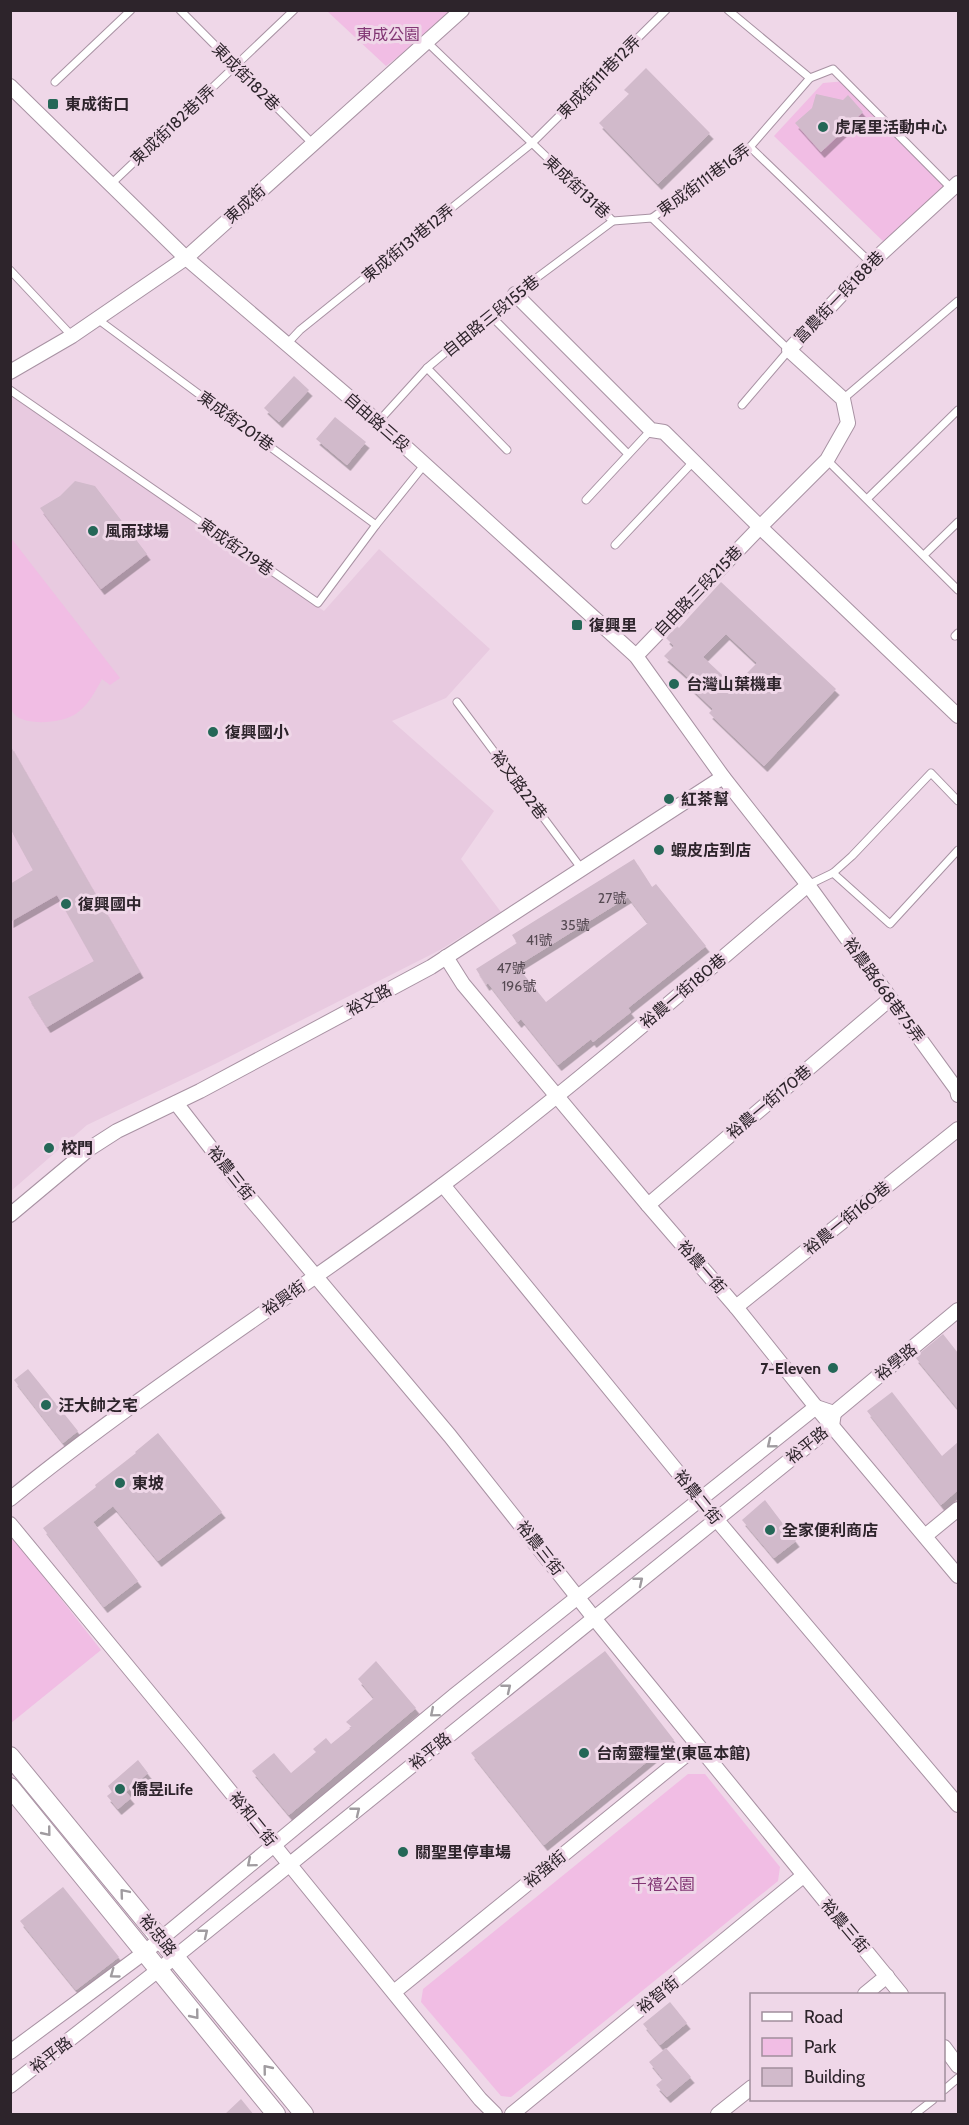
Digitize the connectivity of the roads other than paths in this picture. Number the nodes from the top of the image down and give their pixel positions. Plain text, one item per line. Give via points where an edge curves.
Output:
1 (131, 10) edge
2 (180, 10) edge
3 (294, 10) edge
4 (462, 10) edge
5 (666, 10) edge
6 (728, 10) edge
7 (428, 43) junction
8 (236, 66) junction
9 (810, 78) junction
10 (55, 82) dead end
11 (10, 86) edge
12 (312, 143) junction
13 (531, 144) junction
14 (750, 147) junction
15 (110, 185) junction
16 (955, 186) edge
17 (652, 218) junction
18 (613, 221) junction
19 (186, 258) junction
20 (871, 263) junction
21 (10, 270) edge
22 (515, 294) junction
23 (958, 301) edge
24 (490, 315) junction
25 (96, 318) junction
26 (72, 336) junction
27 (286, 345) junction
28 (789, 350) junction
29 (427, 368) junction
30 (10, 372) edge
31 (10, 390) edge
32 (843, 399) junction
33 (742, 405) dead end
34 (958, 410) edge
35 (378, 422) junction
36 (651, 430) junction
37 (507, 450) dead end
38 (628, 454) junction
39 (827, 460) junction
40 (693, 462) junction
41 (425, 464) junction
42 (868, 498) junction
43 (586, 500) dead end
44 (958, 522) edge
45 (376, 525) junction
46 (759, 527) junction
47 (615, 544) dead end
48 (924, 555) junction
49 (958, 590) edge
50 (636, 656) junction
51 (457, 702) dead end
52 (958, 716) edge
53 (723, 777) junction
54 (958, 801) edge
55 (958, 850) edge
56 (581, 868) junction
57 (833, 873) junction
58 (807, 885) junction
59 (446, 957) junction
60 (890, 999) junction
61 (958, 1095) edge
62 (558, 1097) junction
63 (176, 1103) junction
64 (958, 1129) edge
65 (443, 1185) junction
66 (648, 1205) junction
67 (10, 1215) edge
68 (315, 1277) junction
69 (736, 1307) junction
70 (958, 1310) edge
71 (816, 1407) junction
72 (833, 1419) junction
73 (10, 1499) edge
74 (701, 1500) junction
75 (958, 1509) edge
76 (716, 1519) junction
77 (10, 1524) edge
78 (925, 1536) junction
79 (958, 1576) edge
80 (578, 1598) junction
81 (594, 1618) junction
82 (697, 1746) junction
83 (10, 1756) edge
84 (10, 1787) edge
85 (958, 1805) edge
86 (274, 1845) junction
87 (290, 1864) junction
88 (803, 1876) junction
89 (161, 1939) junction
90 (145, 1952) junction
91 (175, 1957) junction
92 (158, 1970) junction
93 (887, 1977) junction
94 (394, 1992) junction
95 (867, 1993) edge
96 (899, 1993) edge
97 (945, 2048) edge
98 (10, 2052) edge
99 (958, 2066) edge
100 (958, 2078) edge
101 (10, 2086) edge
102 (750, 2089) edge
103 (945, 2089) edge
104 (932, 2101) edge
105 (276, 2115) edge
106 (304, 2115) edge
107 (495, 2115) edge
108 (512, 2115) edge
109 (718, 2115) edge
110 (915, 2115) edge

1 - 10 lane
2 - 8 lane, 東成街182巷
3 - 8 lane, 東成街182巷1弄
4 - 7 street, 東成街
5 - 13 lane, 東成街111巷12弄
6 - 9 lane
7 - 12 street, 東成街
7 - 13 lane, 東成街131巷
8 - 12 lane, 東成街182巷
8 - 15 lane, 東成街182巷1弄
9 - 14 lane, 東成街111巷16弄
9 - 16 lane, 東成街111巷16弄 via 833,69
11 - 15 street, 自由路三段
12 - 19 street, 東成街
13 - 18 lane, 東成街131巷
13 - 27 lane, 東成街131巷12弄
14 - 17 lane, 東成街111巷16弄
14 - 20 lane
15 - 19 street, 自由路三段
16 - 20 street, 富農街一段188巷
17 - 18 lane, 東成街131巷
17 - 28 lane
18 - 22 lane, 自由路三段155巷
19 - 25 street, 東成街
19 - 27 street, 自由路三段
20 - 28 street, 富農街一段188巷
21 - 26 lane
22 - 24 lane, 自由路三段155巷
22 - 36 street
23 - 32 lane
24 - 29 lane, 自由路三段155巷
24 - 38 lane
25 - 26 street, 東成街
25 - 45 lane, 東成街201巷
26 - 30 street, 東成街
27 - 35 street, 自由路三段
28 - 32 street, 富農街一段188巷
28 - 33 lane
29 - 35 lane, 自由路三段155巷
29 - 37 lane
31 - 45 lane, 東成街219巷 via 318,603
32 - 39 street via 848,423
34 - 42 lane
35 - 41 street, 自由路三段
36 - 38 lane
36 - 40 street via 664,432
38 - 43 lane
39 - 42 lane
39 - 46 street
40 - 46 street
40 - 47 lane
41 - 45 lane, 東成街219巷
41 - 50 street, 自由路三段
42 - 48 lane
44 - 48 lane
46 - 50 street, 自由路三段215巷
46 - 52 street
48 - 49 lane
50 - 53 street, 自由路三段
51 - 56 lane, 裕文路22巷
53 - 56 street, 裕文路
53 - 58 street, 裕農路668巷75弄
54 - 57 lane via 931,773
55 - 57 lane via 890,924
56 - 59 street, 裕文路
57 - 58 lane
58 - 60 street, 裕農路668巷75弄
58 - 62 street, 裕農一街180巷
59 - 62 street, 裕農一街 via 463,984
59 - 63 street, 裕文路
60 - 61 street, 裕農路668巷75弄
60 - 66 street, 裕農一街170巷
62 - 65 street, 裕興街
62 - 66 street, 裕農一街
63 - 67 street, 裕文路 via 89,1149
63 - 68 street, 裕農三街
64 - 69 street, 裕農一街160巷
65 - 68 street, 裕興街
65 - 74 street, 裕農二街
66 - 69 street, 裕農一街
68 - 73 street, 裕興街 via 146,1395
68 - 80 street, 裕農三街 via 450,1436
69 - 71 street, 裕農一街
70 - 72 street, 裕學路
71 - 72 street, 裕平路
71 -> 74 street, 裕平路
72 - 76 street, 裕平路
72 - 78 street
74 - 76 street, 裕農二街
74 - 80 street, 裕平路
75 - 78 street
81 -> 76 street, 裕平路
76 - 85 street, 裕農二街
77 - 86 street, 裕和二街
78 - 79 street
80 - 81 street, 裕農三街
80 -> 86 street, 裕平路
81 - 82 street, 裕農三街
87 -> 81 street, 裕平路
82 - 88 street, 裕農三街
82 - 94 street, 裕強街
89 -> 83 street, 裕忠路
84 -> 90 street, 裕忠路
86 - 87 street, 裕和二街
86 -> 89 street, 裕平路
91 -> 87 street, 裕平路
87 - 94 street, 裕和二街
88 - 93 street, 裕農三街
88 - 108 street, 裕智街
89 - 90 street, 裕平路
89 - 91 street, 裕忠路
90 - 92 street, 裕忠路
90 -> 98 street, 裕平路
91 - 92 street, 裕平路
106 -> 91 street, 裕忠路
92 - 101 street, 裕平路
92 -> 105 street, 裕忠路
93 - 95 street
93 - 96 street, 裕農三街
94 - 107 street, 裕和二街
97 - 99 street
100 - 103 lane
102 - 109 street
104 - 110 lane

